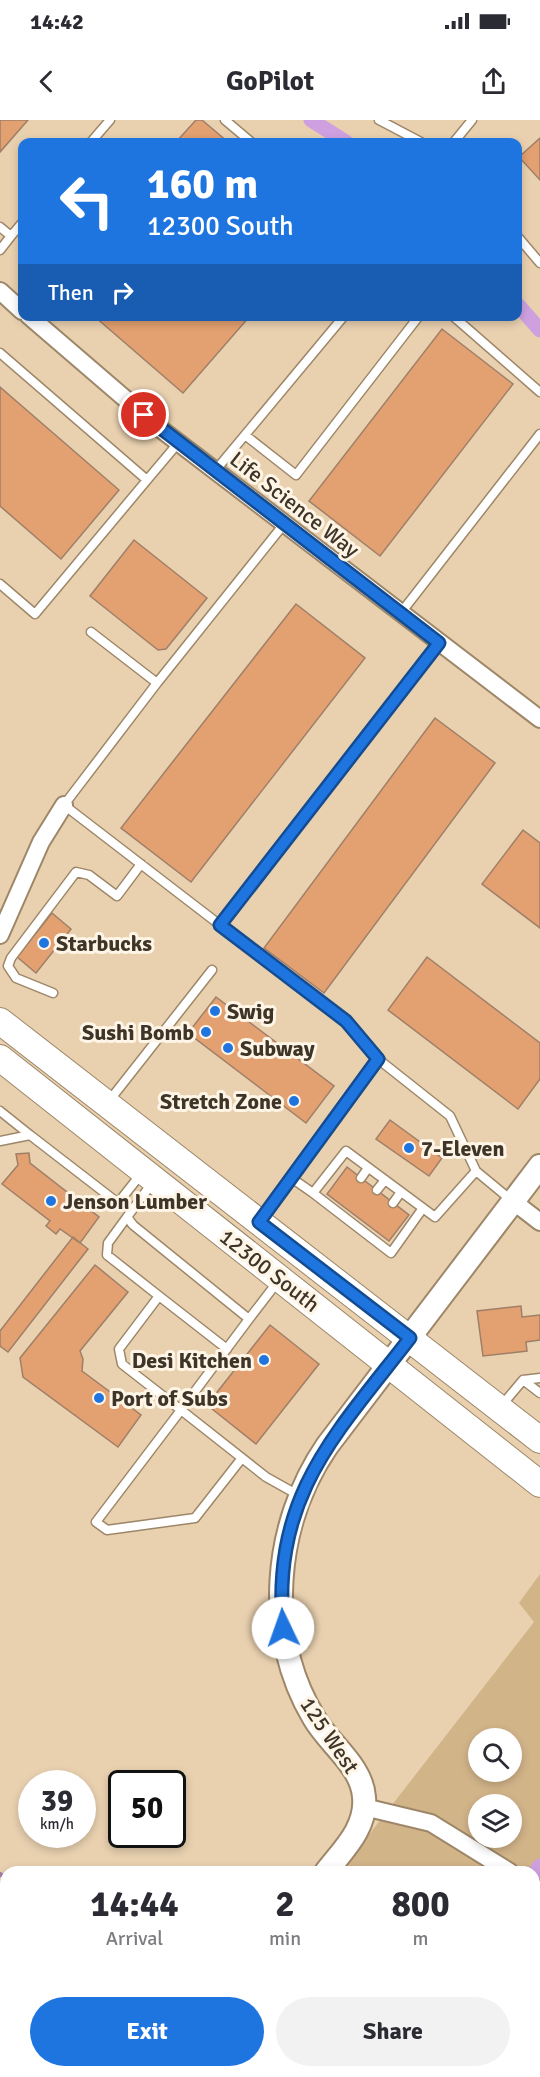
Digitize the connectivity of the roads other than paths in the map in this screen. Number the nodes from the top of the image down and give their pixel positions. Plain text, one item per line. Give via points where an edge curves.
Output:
1 (110, 120) edge
2 (225, 120) edge
3 (379, 120) edge
4 (472, 120) edge
5 (94, 138) edge
6 (246, 138) edge
7 (413, 138) edge
8 (457, 138) edge
9 (0, 227) edge
10 (18, 228) edge
11 (11, 236) junction
12 (522, 242) edge
13 (0, 250) edge
14 (540, 263) edge
15 (0, 291) edge
16 (18, 307) edge
17 (35, 321) edge
18 (340, 321) edge
19 (415, 321) edge
20 (459, 321) edge
21 (0, 353) edge
22 (540, 392) edge
23 (540, 434) edge
24 (245, 435) junction
25 (179, 442) junction
26 (215, 471) junction
27 (147, 480) junction
28 (284, 525) junction
29 (0, 584) edge
30 (400, 614) junction
31 (91, 632) dead end
32 (439, 643) junction
33 (157, 683) junction
34 (540, 718) edge
35 (64, 805) junction
36 (141, 864) junction
37 (220, 925) junction
38 (0, 935) edge
39 (212, 970) dead end
40 (53, 993) dead end
41 (0, 1021) edge
42 (0, 1058) edge
43 (378, 1059) junction
44 (106, 1104) junction
45 (0, 1111) edge
46 (30, 1135) junction
47 (0, 1141) edge
48 (540, 1167) edge
49 (368, 1168) junction
50 (476, 1171) junction
51 (149, 1175) junction
52 (290, 1177) junction
53 (361, 1178) dead end
54 (385, 1180) junction
55 (377, 1190) dead end
56 (401, 1192) junction
57 (313, 1193) junction
58 (514, 1202) junction
59 (393, 1203) dead end
60 (423, 1208) junction
61 (127, 1217) junction
62 (259, 1222) junction
63 (540, 1222) edge
64 (280, 1278) junction
65 (159, 1296) junction
66 (249, 1318) junction
67 (410, 1338) junction
68 (227, 1349) junction
69 (390, 1364) junction
70 (540, 1378) edge
71 (523, 1380) junction
72 (540, 1393) edge
73 (499, 1408) junction
74 (182, 1410) junction
75 (540, 1440) edge
76 (242, 1458) junction
77 (540, 1484) edge
78 (301, 1497) junction
79 (364, 1807) junction
80 (330, 1866) edge
81 (500, 1866) edge

1 - 5 lane
2 - 6 lane
3 - 7 lane
4 - 8 lane
9 - 11 lane
10 - 11 lane
11 - 13 lane
12 - 14 lane
15 - 16 street
17 - 25 street, Life Science Way
18 - 24 lane
19 - 24 lane via 296,475
20 - 22 lane
21 - 27 lane
23 - 30 lane
24 - 26 lane
25 - 26 street, Life Science Way
25 - 27 lane
26 - 28 street, Life Science Way
27 - 29 lane via 35,614
28 - 30 street, Life Science Way
28 - 33 lane
30 - 32 street, Life Science Way
31 - 33 lane
32 - 34 street, Life Science Way
32 - 37 lane
33 - 35 lane
35 - 36 lane
35 - 38 street via 41,842
36 - 37 lane
36 - 40 lane via 117,896 89,875 76,872 11,958 8,966 16,978
37 - 43 lane via 346,1021
39 - 44 lane
41 - 44 main road, 12300 South
42 - 51 main road, 12300 South
43 - 50 lane via 450,1116
43 - 52 lane
44 - 62 main road, 12300 South
45 - 46 lane
46 - 47 lane
46 - 51 lane via 118,1203
48 - 58 main road, 125 West
49 - 53 lane
49 - 54 lane
49 - 57 lane via 346,1151
50 - 58 lane
50 - 60 lane via 435,1217
51 - 61 lane
51 - 64 main road, 12300 South
52 - 57 lane
52 - 62 lane
54 - 55 lane
54 - 56 lane
56 - 59 lane
56 - 60 lane
57 - 60 lane via 371,1232 391,1253
58 - 63 street
58 - 67 main road, 125 West
61 - 65 lane via 108,1243 107,1255
61 - 66 lane via 133,1226
62 - 67 main road, 12300 South
64 - 66 lane
64 - 69 main road, 12300 South
65 - 68 lane
65 - 74 lane via 119,1348 122,1364
66 - 68 lane
67 - 69 main road, 125 West
67 - 73 main road, 12300 South
68 - 74 lane
69 - 77 main road, 12300 South
69 - 78 main road, 125 West via 321,1454
70 - 71 lane
71 - 72 lane
71 - 73 lane
73 - 75 main road, 12300 South
74 - 76 lane
74 - 76 lane via 99,1515 96,1522 100,1527 107,1530 195,1518
76 - 78 lane
78 - 79 main road, 125 West via 282,1568 281,1608 286,1646 314,1718 360,1779
79 - 80 main road, 125 West via 359,1828
79 - 81 street via 431,1823

